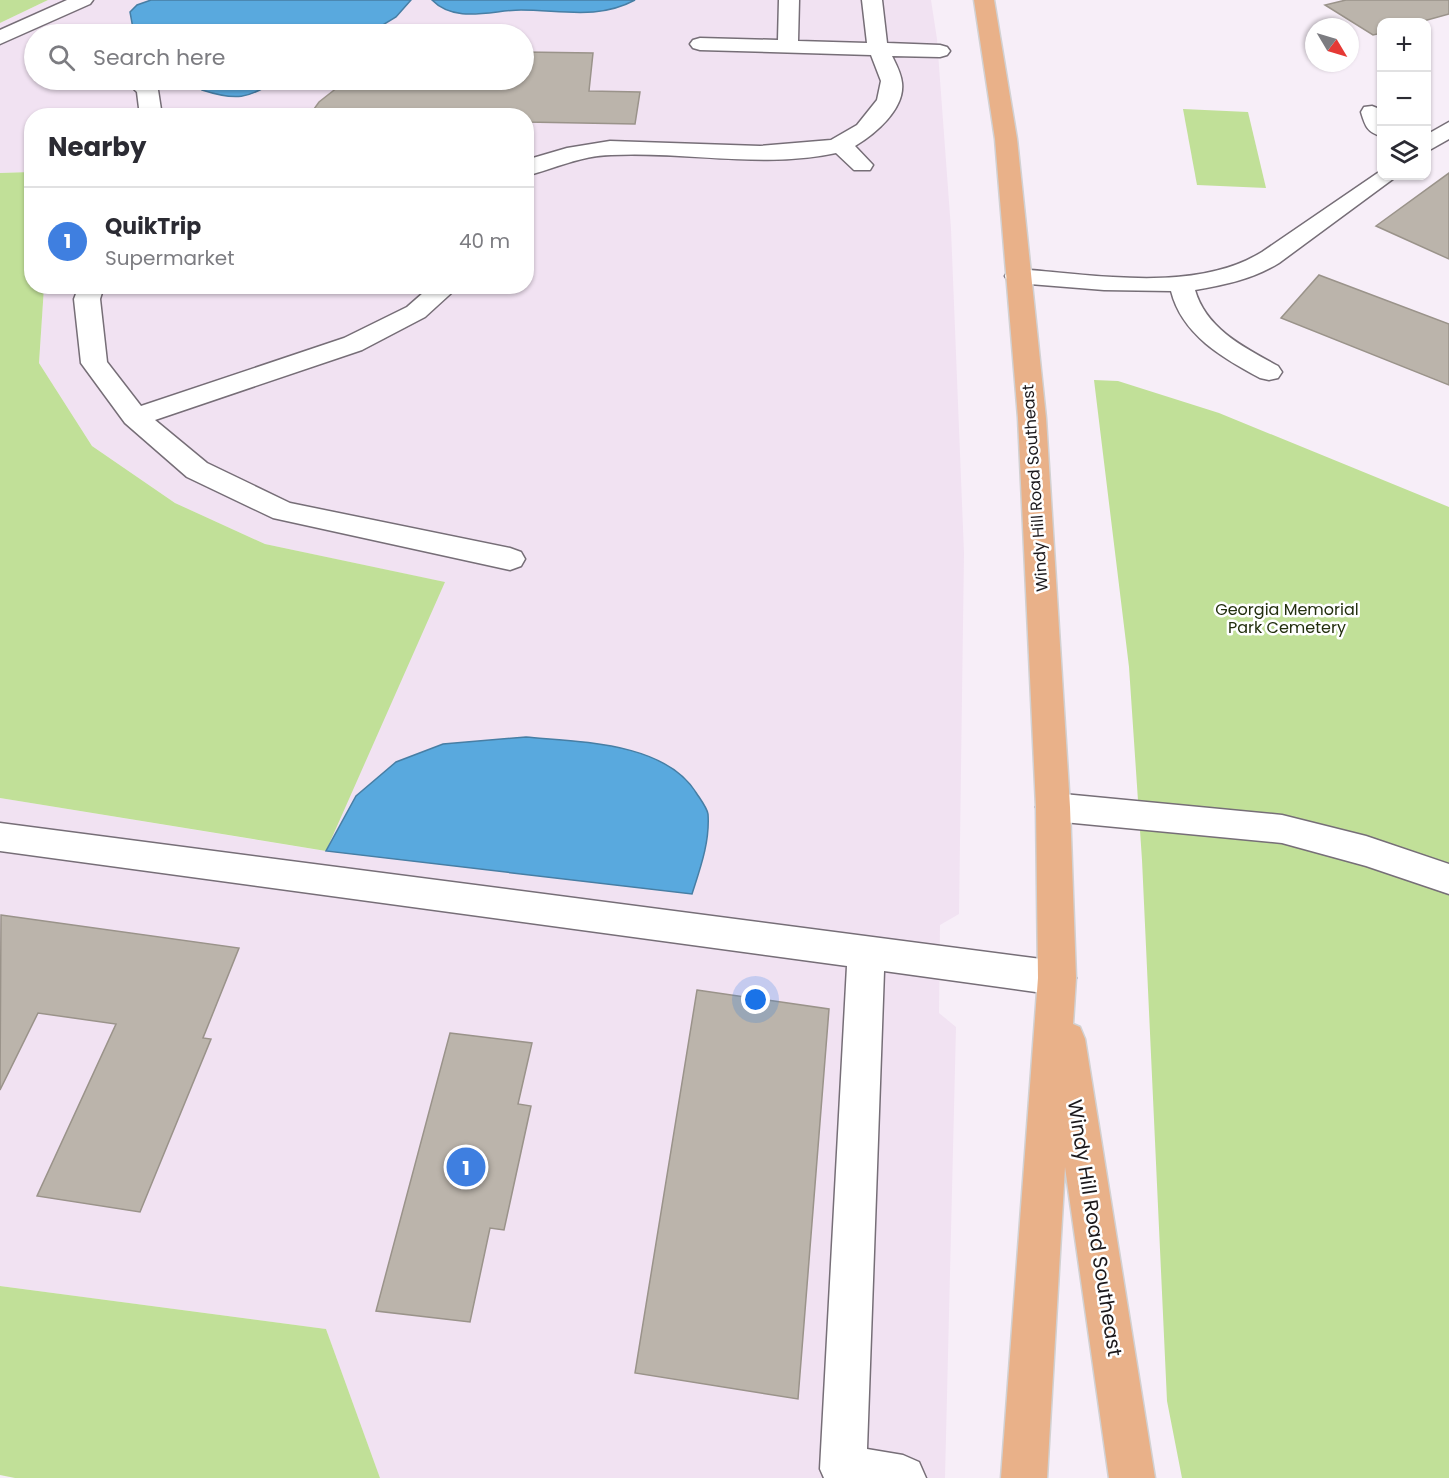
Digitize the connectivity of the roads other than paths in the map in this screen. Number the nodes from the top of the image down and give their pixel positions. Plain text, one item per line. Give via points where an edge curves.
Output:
1 (82, 0) edge
2 (789, 0) edge
3 (872, 0) edge
4 (984, 0) edge
5 (33, 24) edge
6 (24, 28) edge
7 (0, 38) edge
8 (700, 44) dead end
9 (788, 46) junction
10 (878, 49) junction
11 (940, 51) dead end
12 (147, 90) edge
13 (150, 108) edge
14 (1449, 129) edge
15 (1431, 142) edge
16 (840, 144) junction
17 (534, 165) edge
18 (862, 165) dead end
19 (1380, 180) edge
20 (1017, 276) junction
21 (1181, 283) junction
22 (89, 294) edge
23 (437, 294) edge
24 (1269, 372) dead end
25 (135, 417) junction
26 (510, 559) dead end
27 (1053, 807) junction
28 (0, 837) edge
29 (1449, 879) edge
30 (866, 953) junction
31 (1057, 978) junction
32 (903, 1478) edge
33 (1024, 1478) edge
34 (1132, 1478) edge

1 - 5 street
2 - 9 street
3 - 10 street
4 - 20 main road, Windy Hill Road Southeast via 1006,139
6 - 7 street
8 - 9 street
9 - 10 street
10 - 11 street
10 - 16 street via 888,68 892,91 874,119
12 - 13 street
14 - 15 street
16 - 17 street via 748,153 609,148 577,152
16 - 18 street
19 - 21 street via 1274,256 1249,269
20 - 21 street
20 - 27 main road, Windy Hill Road Southeast via 1032,418
21 - 24 street via 1184,302 1204,329 1232,353
22 - 25 street via 94,363
23 - 25 street via 416,312 353,344
25 - 26 street via 197,470 283,511
27 - 29 street via 1282,829 1366,851
27 - 31 main road, Windy Hill Road Southeast
28 - 30 street
30 - 31 street
30 - 32 street via 843,1469
31 - 33 main road, Windy Hill Road Southeast
31 - 34 main road, Windy Hill Road Southeast

